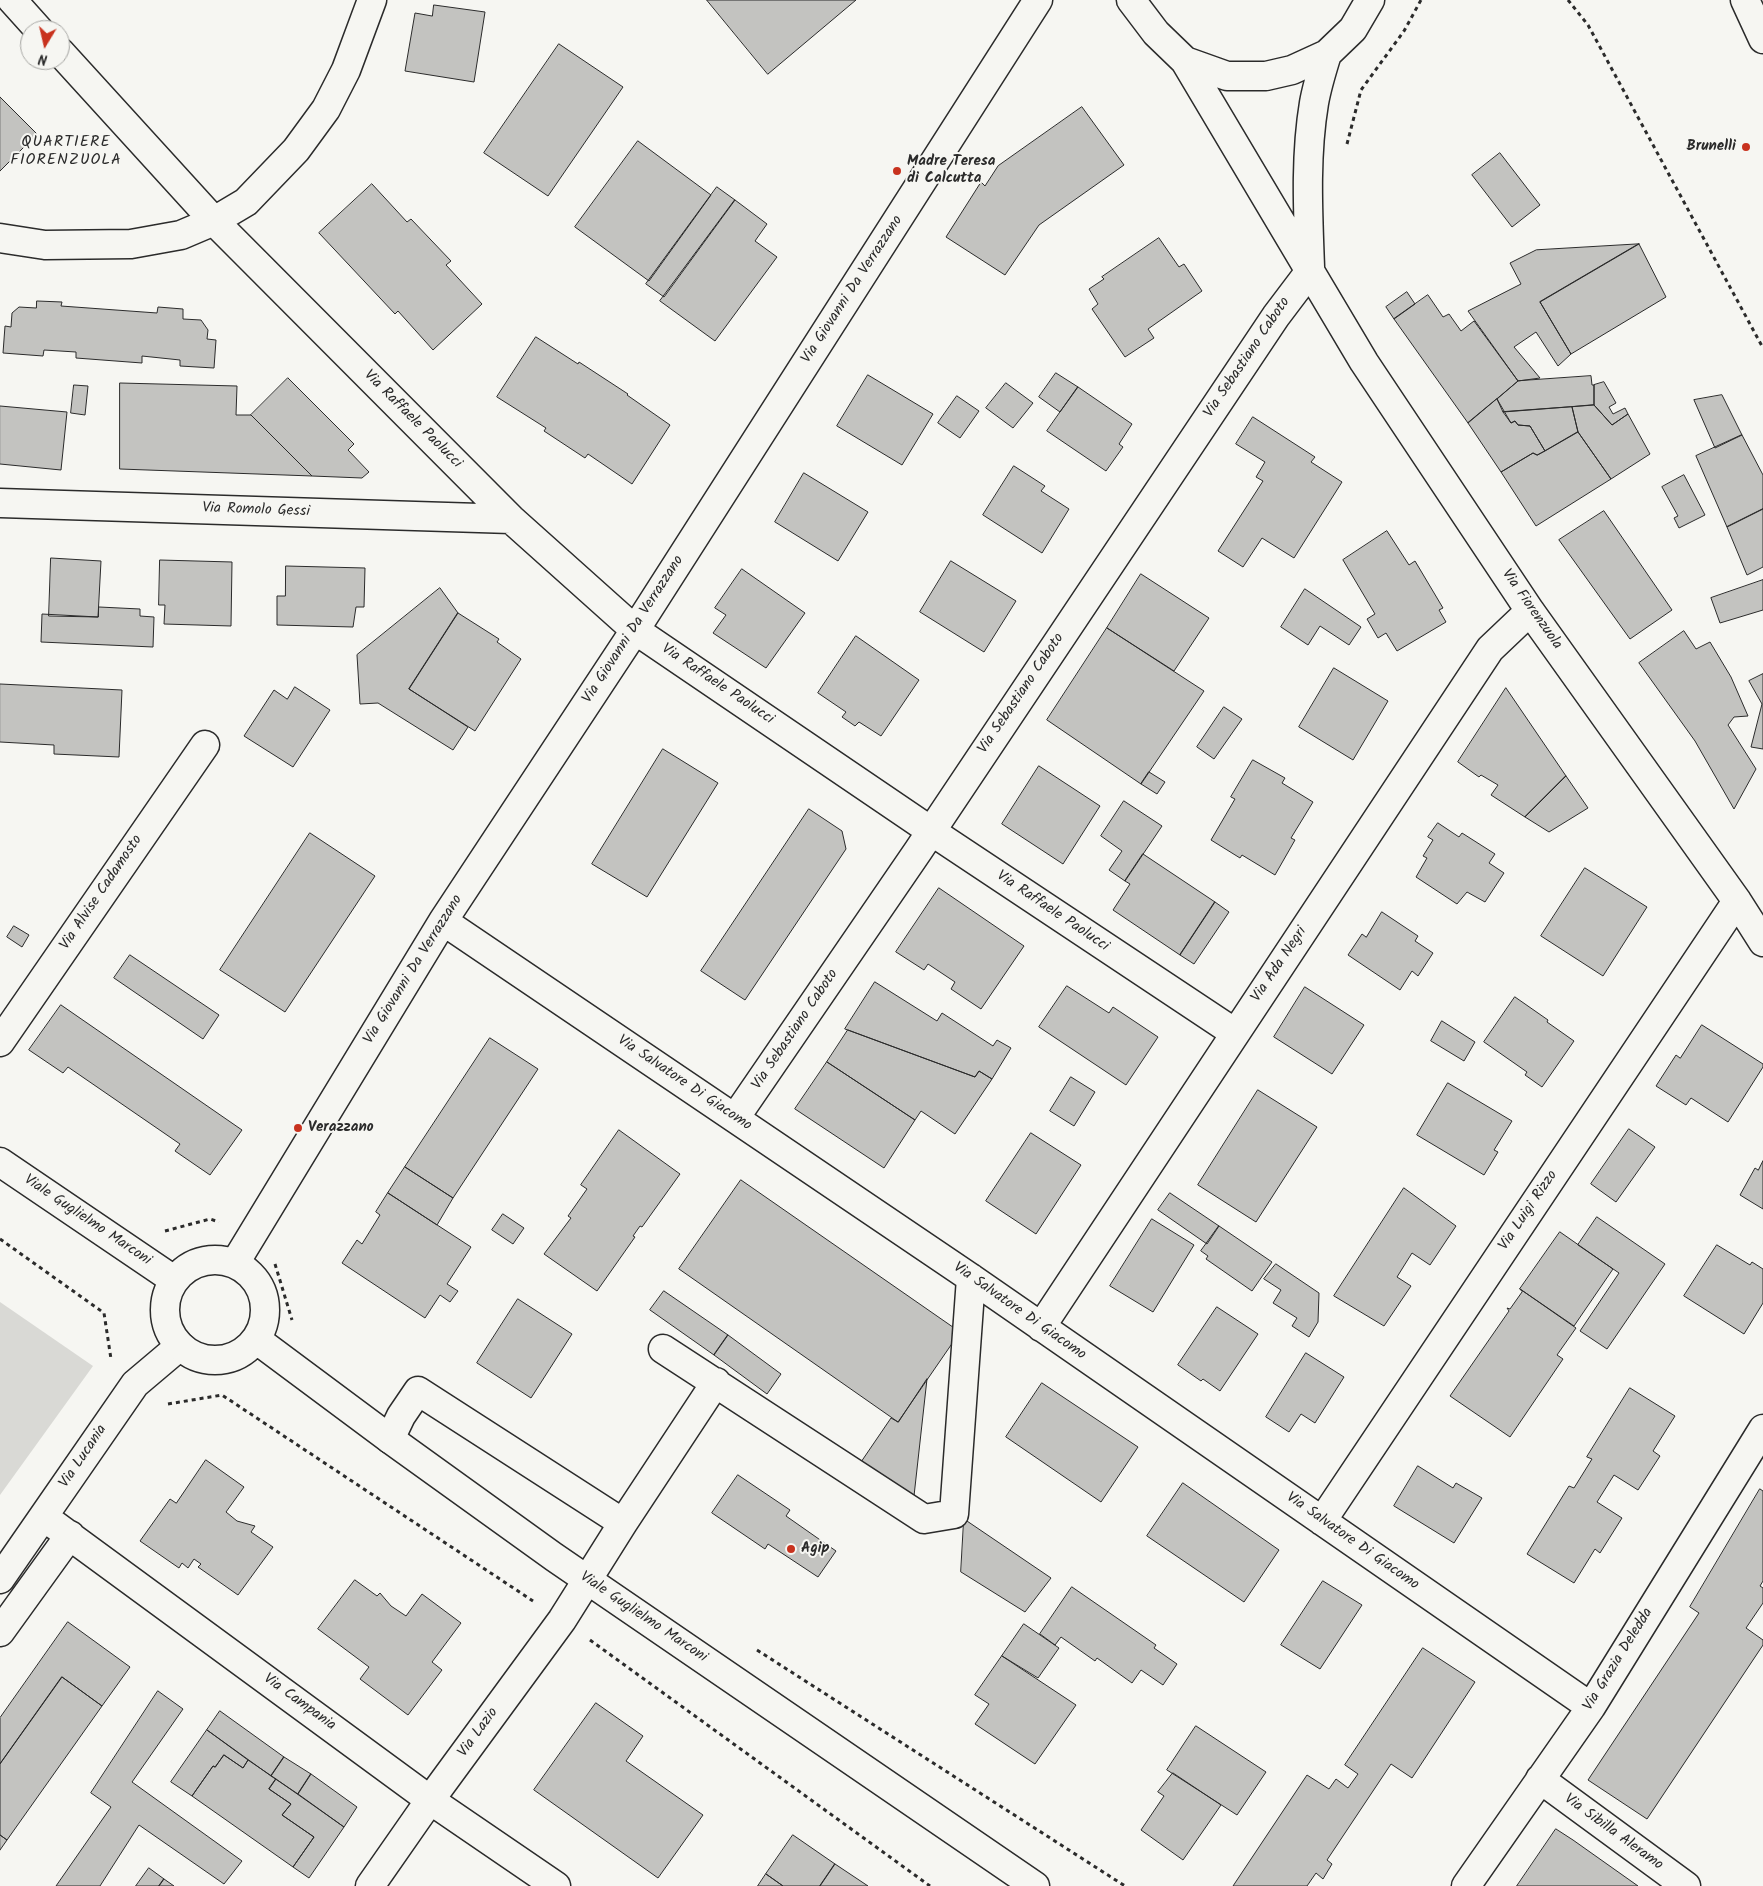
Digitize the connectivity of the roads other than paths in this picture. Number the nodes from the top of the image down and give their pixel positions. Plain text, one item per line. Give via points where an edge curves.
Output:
1 (12, 0) edge
2 (372, 0) edge
3 (1038, 0) edge
4 (1131, 0) edge
5 (1370, 0) edge
6 (1745, 0) edge
7 (31, 20) edge
8 (1763, 38) edge
9 (1326, 54) junction
10 (1185, 61) junction
11 (70, 63) edge
12 (214, 221) junction
13 (0, 238) edge
14 (1310, 271) junction
15 (0, 503) edge
16 (511, 519) junction
17 (1530, 611) junction
18 (635, 630) junction
19 (205, 745) dead end
20 (931, 831) junction
21 (1737, 901) junction
22 (443, 921) junction
23 (1763, 942) edge
24 (1234, 1033) junction
25 (0, 1042) edge
26 (735, 1118) junction
27 (0, 1162) edge
28 (235, 1263) junction
29 (971, 1278) junction
30 (174, 1280) junction
31 (1041, 1327) junction
32 (257, 1340) junction
33 (180, 1346) junction
34 (662, 1349) dead end
35 (716, 1382) junction
36 (1763, 1428) edge
37 (390, 1439) junction
38 (44, 1516) junction
39 (1322, 1521) junction
40 (623, 1524) junction
41 (70, 1535) junction
42 (0, 1578) edge
43 (588, 1580) junction
44 (0, 1632) edge
45 (1591, 1707) junction
46 (1540, 1779) junction
47 (430, 1800) junction
48 (370, 1886) edge
49 (556, 1886) edge
50 (1035, 1886) edge
51 (1466, 1886) edge
52 (1686, 1886) edge

1 - 7 street
2 - 12 street via 346,70 326,109 296,150 246,202
3 - 18 street, Via Giovanni Da Verrazzano
4 - 10 street via 1156,34
5 - 9 street via 1353,29
6 - 8 street
9 - 10 street via 1292,70 1266,76 1227,76
9 - 14 street via 1314,101 1309,145
10 - 14 street, Via Fiorenzuola
11 - 12 street, Via Raffaele Paolucci
12 - 13 street via 181,235 131,244 45,246
12 - 16 street, Via Raffaele Paolucci
14 - 17 street, Via Fiorenzuola via 1364,362
14 - 20 street, Via Sebastiano Caboto via 1276,316
15 - 16 street, Via Romolo Gessi
16 - 18 street, Via Raffaele Paolucci
17 - 21 street, Via Fiorenzuola
17 - 24 street, Via Ada Negri via 1490,649
18 - 20 street, Via Raffaele Paolucci
18 - 22 street, Via Giovanni Da Verrazzano
19 - 25 street, Via Alvise Cadamosto
20 - 24 street, Via Raffaele Paolucci
20 - 26 street, Via Sebastiano Caboto
21 - 23 street, Via Fiorenzuola
21 - 39 street, Via Luigi Rizzo
22 - 26 street, Via Salvatore Di Giacomo
22 - 28 street, Via Giovanni Da Verrazzano
24 - 31 street, Via Ada Negri
26 - 29 street, Via Salvatore Di Giacomo
27 - 30 street, Viale Guglielmo Marconi
28 - 30 street via 218,1259 200,1262 184,1270
28 - 32 street via 252,1275 262,1289 266,1306 264,1324
29 - 31 street, Via Salvatore Di Giacomo
29 - 35 street via 954,1514 924,1519
30 - 33 street via 166,1296 165,1313 169,1330
31 - 39 street, Via Salvatore Di Giacomo
32 - 33 street via 245,1352 229,1359 211,1361 194,1356
32 - 37 street, Viale Guglielmo Marconi
33 - 38 street, Via Lucania via 134,1384
34 - 35 street
35 - 40 street, Via Lazio
36 - 45 street, Via Grazia Deledda
37 - 40 street via 418,1391
37 - 43 street, Viale Guglielmo Marconi
38 - 41 street, Via Campania
38 - 42 street, Via Lucania
39 - 45 street, Via Salvatore Di Giacomo
40 - 43 street, Via Lazio
41 - 44 street
41 - 47 street, Via Campania
43 - 47 street, Via Lazio
43 - 50 street, Viale Guglielmo Marconi
45 - 46 street, Via Grazia Deledda
46 - 51 street, Via Grazia Deledda
46 - 52 street, Via Sibilla Aleramo
47 - 48 street, Via Lazio
47 - 49 street, Via Campania

